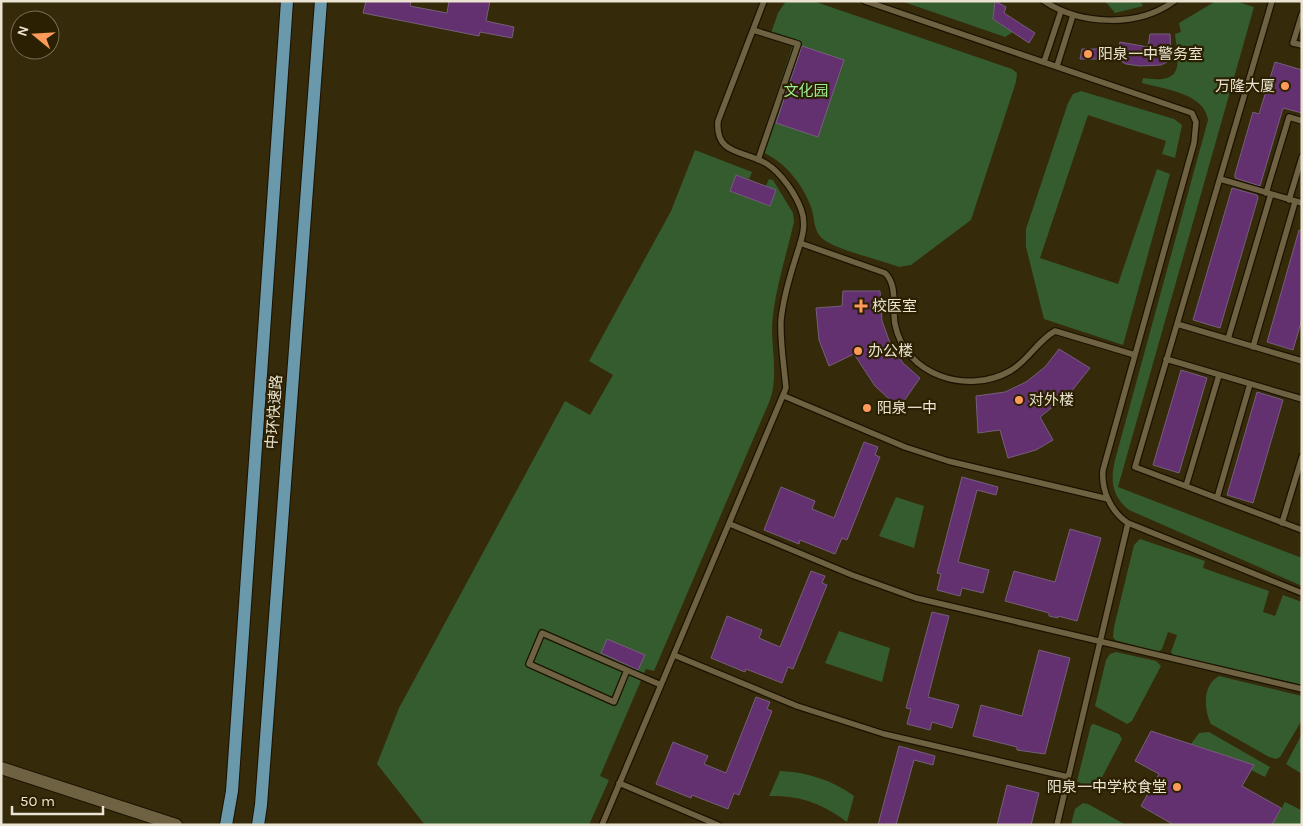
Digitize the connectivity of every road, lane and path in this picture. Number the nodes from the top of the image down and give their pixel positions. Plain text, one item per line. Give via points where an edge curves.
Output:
1 (287, 1) edge
2 (321, 1) edge
3 (764, 1) edge
4 (865, 1) edge
5 (1044, 1) edge
6 (1174, 1) edge
7 (1272, 1) edge
8 (1061, 11) junction
9 (1302, 14) edge
10 (1073, 15) junction
11 (753, 30) junction
12 (1302, 45) edge
13 (1044, 62) junction
14 (1057, 66) junction
15 (1302, 121) edge
16 (1302, 157) edge
17 (758, 160) junction
18 (1220, 179) junction
19 (1268, 194) junction
20 (1295, 202) edge
21 (800, 243) junction
22 (1177, 324) junction
23 (1228, 339) junction
24 (1253, 347) junction
25 (1135, 355) junction
26 (1166, 359) junction
27 (1302, 361) edge
28 (1219, 375) junction
29 (1250, 384) junction
30 (784, 396) junction
31 (1302, 399) edge
32 (1302, 457) edge
33 (1186, 486) junction
34 (1108, 498) junction
35 (1217, 498) junction
36 (1128, 523) junction
37 (1282, 523) junction
38 (730, 524) junction
39 (1302, 530) edge
40 (1302, 593) edge
41 (1100, 641) junction
42 (674, 655) junction
43 (628, 670) junction
44 (661, 685) junction
45 (1302, 688) edge
46 (1, 768) edge
47 (1068, 778) junction
48 (619, 783) junction
49 (176, 825) edge
50 (226, 825) edge
51 (258, 825) edge
52 (602, 825) edge
53 (718, 825) edge
54 (1057, 825) edge

1 - 50 main road, 中环快速路 via 233,782
2 - 51 main road, 中环快速路
3 - 11 lane
4 - 13 lane
5 - 8 lane
6 - 10 lane via 1144,15 1126,19 1104,20
7 - 18 lane
8 - 10 lane
8 - 13 lane
9 - 12 lane via 1293,42
10 - 14 lane
11 - 17 lane via 717,130 728,148
11 - 17 lane via 798,44
13 - 14 lane
14 - 25 lane via 1188,110 1196,122 1194,143
15 - 19 lane via 1289,117
16 - 20 lane
17 - 21 lane via 773,170 796,199 805,227
18 - 19 lane
18 - 22 lane
19 - 20 lane
19 - 23 lane
20 - 24 lane
21 - 25 lane via 885,273 893,286 895,323 902,342 919,364 948,379 970,383 1001,376 1021,364 1055,331
21 - 30 lane via 782,312
22 - 23 lane
22 - 26 lane
23 - 24 lane
24 - 27 lane
25 - 34 lane via 1103,470 1103,485
26 - 28 lane
26 - 33 lane via 1135,467
28 - 29 lane
28 - 33 lane
29 - 31 lane
29 - 35 lane
30 - 34 lane via 905,447
30 - 38 lane
32 - 37 lane
33 - 35 lane
34 - 36 lane via 1117,514
35 - 37 lane
36 - 40 lane
36 - 41 lane
37 - 39 lane
38 - 41 lane via 916,598
38 - 42 lane
41 - 45 lane
41 - 47 lane
42 - 44 lane
42 - 47 lane via 797,706 884,734
43 - 43 lane via 542,633 529,664 614,702
43 - 44 lane
44 - 48 lane
46 - 49 main road
47 - 54 lane
48 - 52 lane
48 - 53 lane

